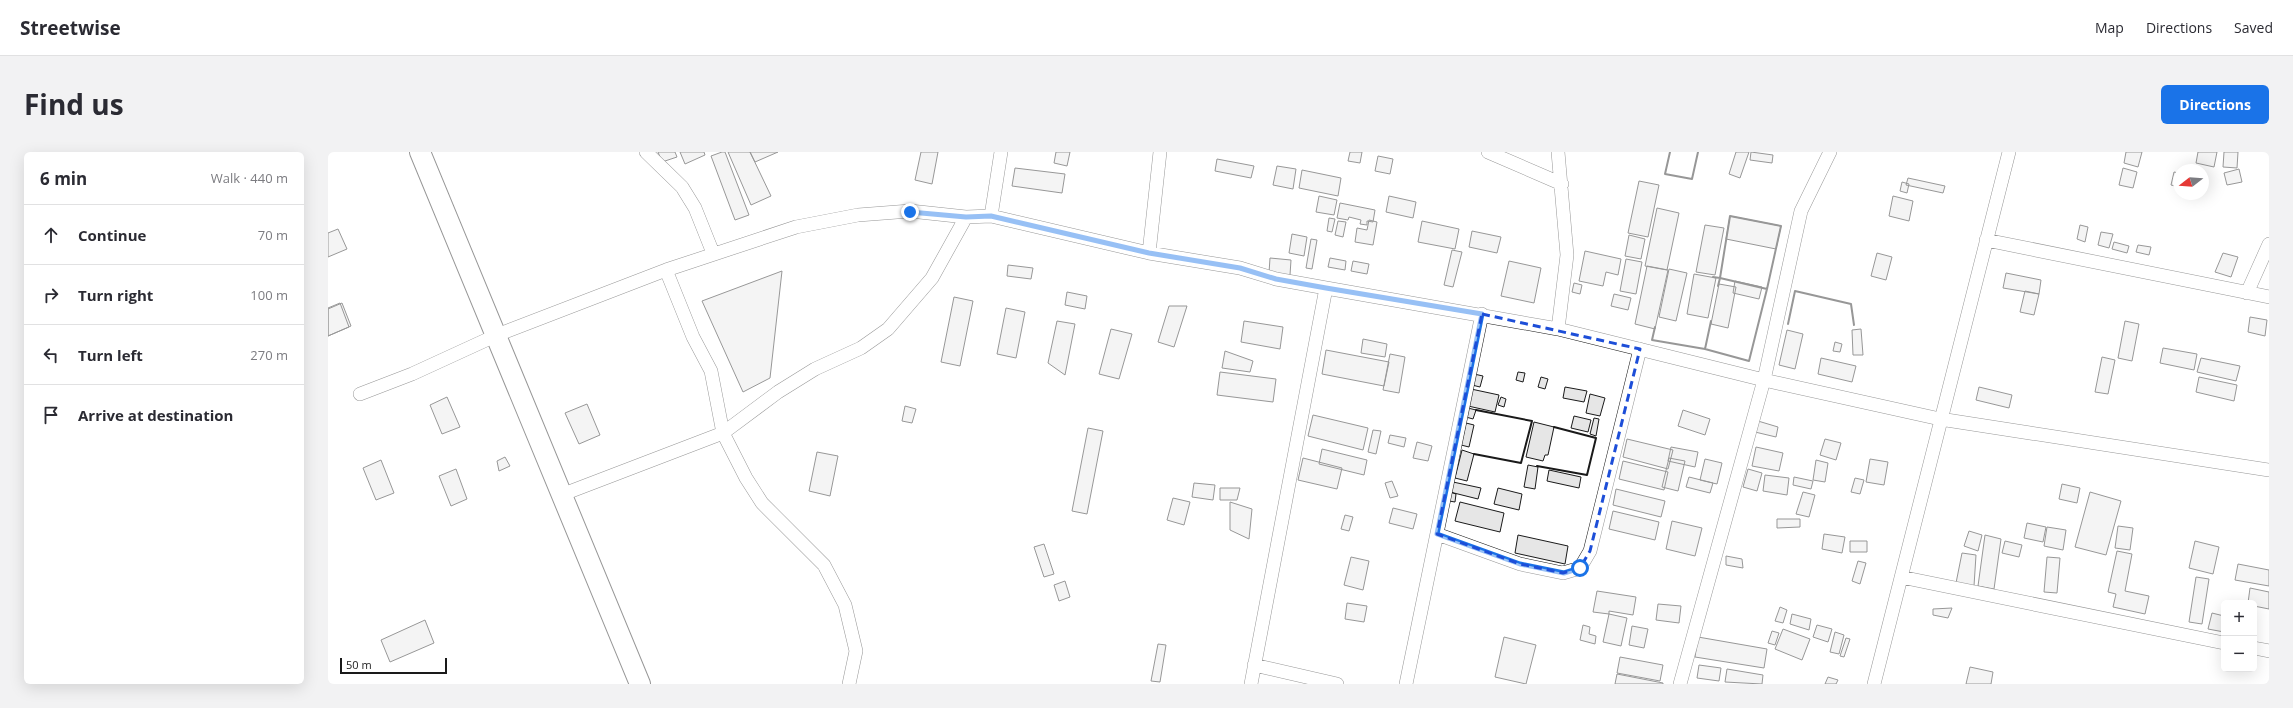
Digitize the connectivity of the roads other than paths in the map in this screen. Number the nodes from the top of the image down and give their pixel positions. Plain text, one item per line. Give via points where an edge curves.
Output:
1 (420, 152) edge
2 (646, 152) edge
3 (1001, 152) edge
4 (1160, 152) edge
5 (1488, 152) edge
6 (1558, 152) edge
7 (1830, 152) edge
8 (2009, 152) edge
9 (1562, 184) junction
10 (991, 216) junction
11 (966, 217) junction
12 (1986, 240) junction
13 (2269, 244) edge
14 (713, 253) junction
15 (1149, 253) junction
16 (666, 270) junction
17 (1326, 288) junction
18 (2248, 293) junction
19 (2269, 297) edge
20 (1482, 314) junction
21 (1558, 329) junction
22 (497, 335) junction
23 (1640, 349) junction
24 (1764, 380) junction
25 (360, 394) dead end
26 (1940, 419) junction
27 (723, 433) junction
28 (2269, 470) edge
29 (561, 495) junction
30 (1437, 534) junction
31 (1901, 577) junction
32 (2221, 641) edge
33 (2257, 649) edge
34 (2269, 651) edge
35 (1254, 665) junction
36 (640, 684) edge
37 (849, 684) edge
38 (1251, 684) edge
39 (1337, 684) edge
40 (1406, 684) edge
41 (1680, 684) edge
42 (1874, 684) edge

1 - 22 main road
2 - 14 street via 682,187 695,208
3 - 10 street
4 - 15 street
5 - 9 street
6 - 9 street
7 - 24 street via 1801,211
8 - 12 street
9 - 21 street via 1567,255
10 - 11 street
10 - 15 street
11 - 14 street via 910,212 858,215 796,227
11 - 27 street via 932,278 888,329 861,348 815,369 778,392
12 - 18 street
12 - 26 street
13 - 18 street
14 - 16 street
15 - 17 street via 1240,268 1276,279
16 - 22 street
16 - 27 street via 693,337 711,371
17 - 20 street
17 - 35 street
18 - 19 street
20 - 21 street
20 - 30 street
21 - 23 street
22 - 25 street via 412,374
22 - 29 main road
23 - 24 street
23 - 30 street via 1590,551 1580,568 1564,573 1520,564
24 - 26 street
24 - 41 street
26 - 28 street
26 - 31 street
27 - 29 street
27 - 37 street via 762,503 824,565 845,605 856,651
29 - 36 main road
30 - 40 street
31 - 32 street
31 - 42 street
33 - 34 street
35 - 38 street
35 - 39 street

